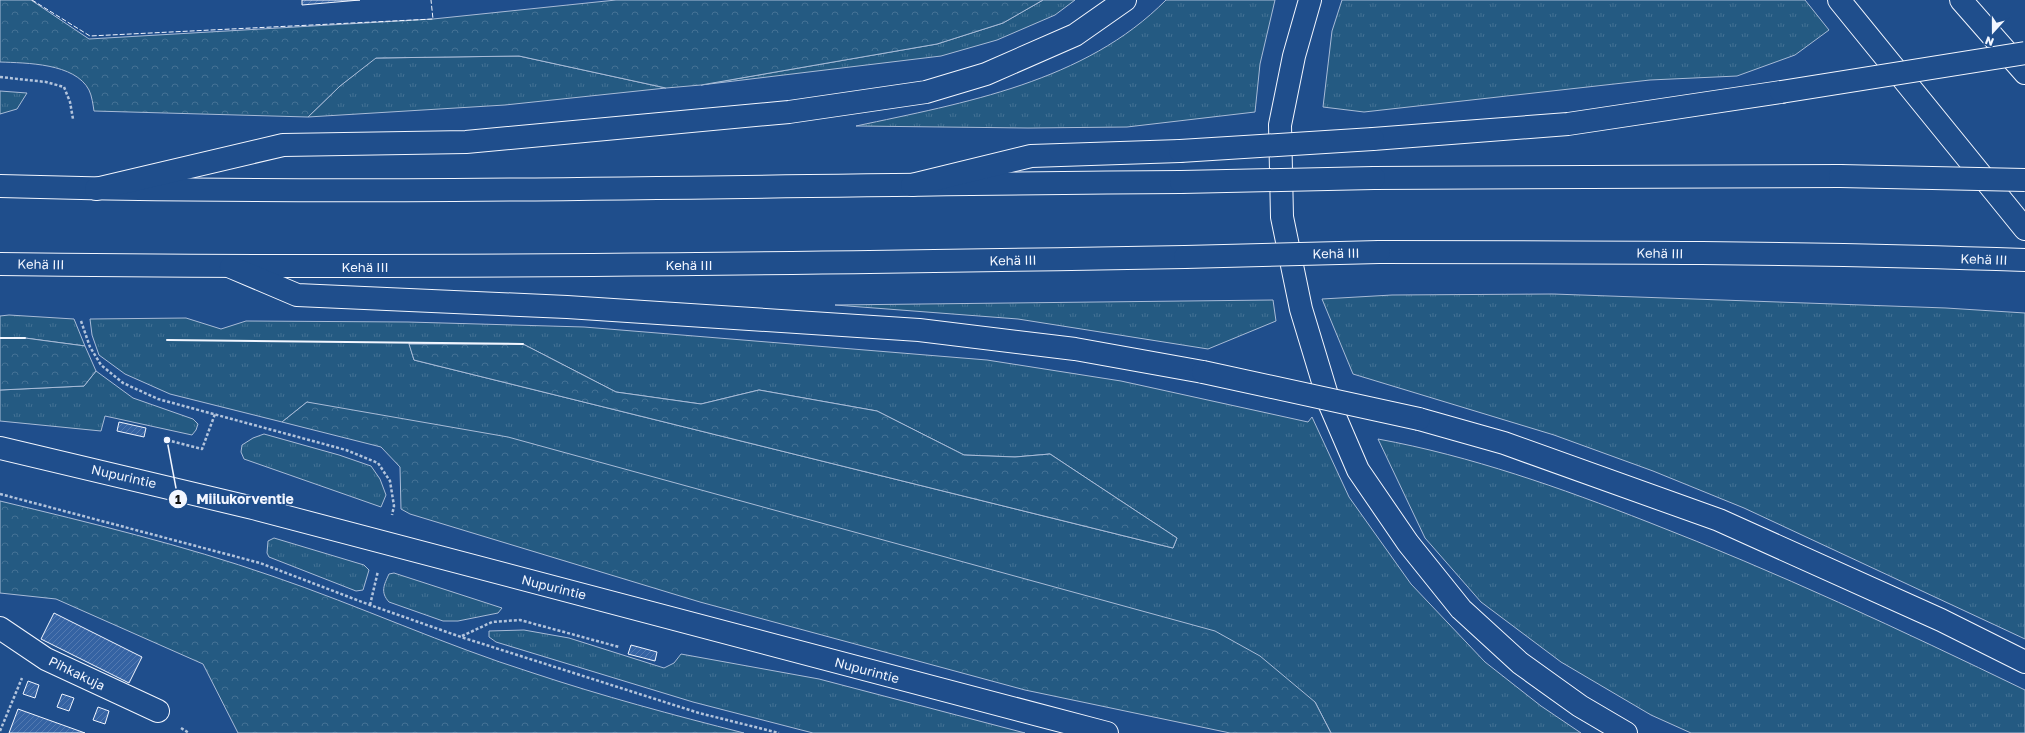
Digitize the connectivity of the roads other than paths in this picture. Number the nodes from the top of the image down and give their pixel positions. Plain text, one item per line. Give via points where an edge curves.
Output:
1 (1125, 0) edge
2 (1310, 0) edge
3 (1839, 0) edge
4 (1961, 0) edge
5 (2025, 53) edge
6 (2025, 73) edge
7 (2025, 180) edge
8 (912, 185) junction
9 (0, 186) edge
10 (96, 189) junction
11 (2025, 229) edge
12 (2025, 260) edge
13 (0, 264) edge
14 (231, 267) junction
15 (0, 448) edge
16 (0, 628) edge
17 (2025, 662) edge
18 (158, 711) dead end
19 (1107, 733) edge
20 (1626, 733) edge

1 - 10 main road via 1068,38 986,74 926,92 789,112 466,142 283,145
2 - 20 main road via 1294,56 1280,125 1282,217 1301,309 1330,405 1358,470 1408,543 1461,609 1520,663 1580,706
3 - 11 main road
4 - 6 main road
5 - 8 main road, bridge via 1568,124 1180,151 1031,156
7 - 8 main road, bridge via 1840,176 1374,178
8 - 10 main road via 392,190
9 - 10 main road
12 - 14 main road, Kehä III, bridge via 1626,252 1379,252 737,264
13 - 14 main road, Kehä III
14 - 17 main road, bridge via 297,295 567,307 919,330 1075,349 1314,395 1419,419 1504,443 1719,520 1941,620
15 - 19 main road, Nupurintie via 245,506
16 - 18 main road, Pihkakuja via 46,659

